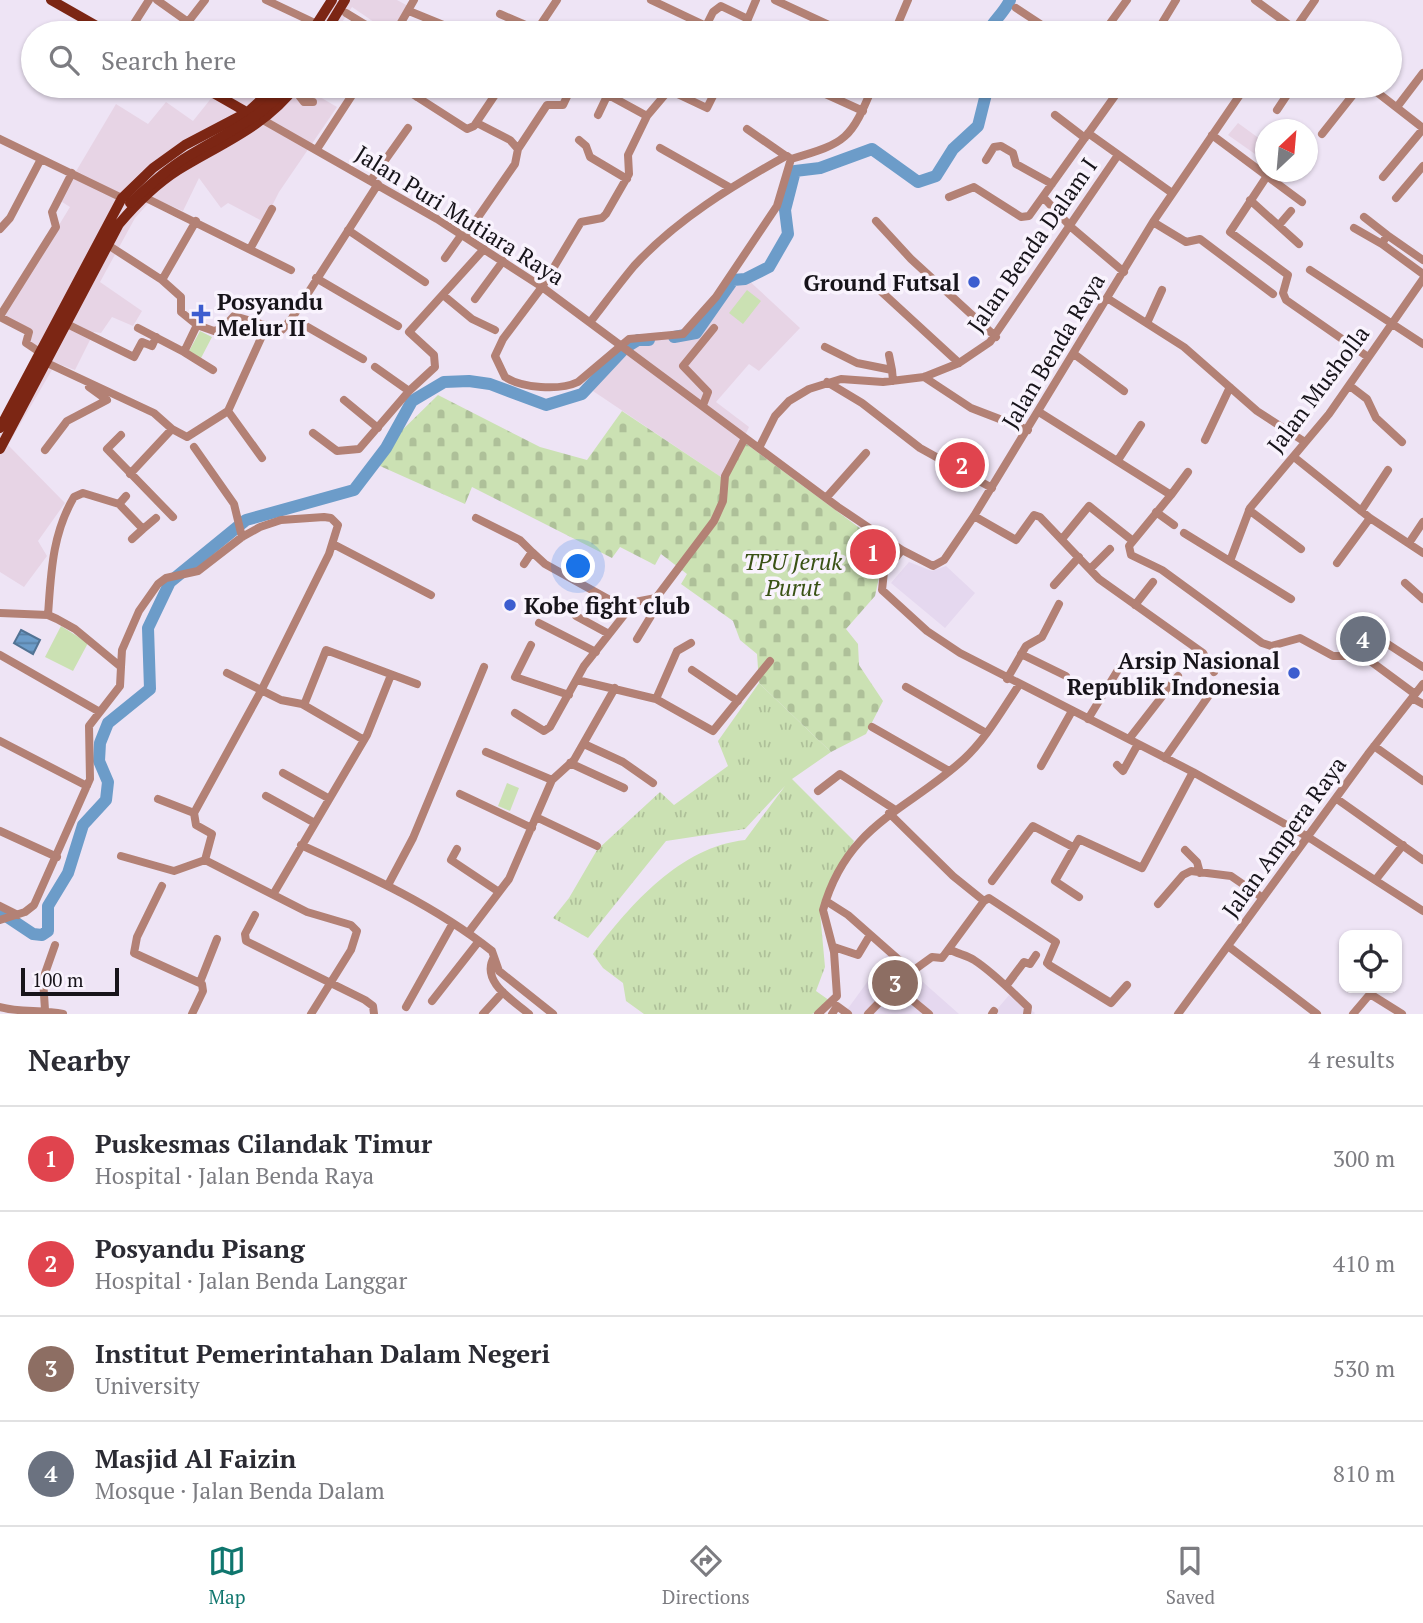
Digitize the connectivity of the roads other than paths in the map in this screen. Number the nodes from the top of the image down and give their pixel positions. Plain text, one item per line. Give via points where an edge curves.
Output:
1 (51, 0) edge
2 (149, 0) edge
3 (157, 0) edge
4 (205, 0) edge
5 (267, 0) edge
6 (332, 0) edge
7 (339, 0) edge
8 (345, 0) edge
9 (351, 0) edge
10 (414, 0) edge
11 (557, 0) edge
12 (651, 0) edge
13 (756, 0) edge
14 (775, 0) edge
15 (908, 0) edge
16 (1127, 0) edge
17 (1176, 0) edge
18 (1255, 0) edge
19 (1315, 0) edge
20 (1016, 8) dead end
21 (409, 11) junction
22 (346, 13) dead end
23 (500, 13) dead end
24 (748, 19) joint
25 (88, 21) edge
26 (136, 21) edge
27 (186, 21) edge
28 (188, 21) edge
29 (301, 21) edge
30 (320, 21) edge
31 (322, 21) edge
32 (332, 21) edge
33 (338, 21) edge
34 (355, 21) edge
35 (403, 21) edge
36 (434, 21) edge
37 (515, 21) edge
38 (543, 21) edge
39 (695, 21) edge
40 (708, 21) edge
41 (820, 21) edge
42 (899, 21) edge
43 (1036, 21) edge
44 (1111, 21) edge
45 (1163, 21) edge
46 (1283, 21) edge
47 (1303, 21) edge
48 (1423, 73) edge
49 (225, 98) edge
50 (261, 98) edge
51 (280, 98) edge
52 (283, 98) edge
53 (301, 98) edge
54 (350, 98) edge
55 (419, 98) edge
56 (493, 98) edge
57 (566, 98) edge
58 (603, 98) edge
59 (619, 98) edge
60 (659, 98) edge
61 (686, 98) edge
62 (712, 98) edge
63 (834, 98) edge
64 (868, 98) edge
65 (1114, 98) edge
66 (1237, 98) edge
67 (1285, 98) edge
68 (1350, 98) edge
69 (1385, 98) edge
70 (313, 102) dead end
71 (1397, 107) junction
72 (247, 109) junction
73 (1277, 110) dead end
74 (863, 111) junction
75 (598, 115) dead end
76 (1055, 115) dead end
77 (647, 116) junction
78 (263, 120) junction
79 (477, 123) junction
80 (408, 128) dead end
81 (1423, 128) edge
82 (747, 129) dead end
83 (1322, 134) dead end
84 (1212, 135) junction
85 (1087, 136) junction
86 (0, 139) edge
87 (579, 140) dead end
88 (660, 148) dead end
89 (317, 149) junction
90 (518, 149) junction
91 (1118, 155) junction
92 (788, 157) junction
93 (41, 159) junction
94 (986, 160) dead end
95 (1423, 166) edge
96 (1255, 167) edge
97 (72, 173) junction
98 (1383, 177) dead end
99 (627, 179) junction
100 (374, 182) junction
101 (1263, 182) edge
102 (1275, 182) edge
103 (1052, 184) junction
104 (729, 187) junction
105 (1172, 193) junction
106 (144, 197) junction
107 (949, 197) dead end
108 (1043, 197) junction
109 (1396, 198) dead end
110 (1250, 200) junction
111 (126, 201) junction
112 (1302, 202) dead end
113 (272, 209) dead end
114 (1291, 211) dead end
115 (0, 213) edge
116 (1364, 217) dead end
117 (10, 218) junction
118 (196, 221) junction
119 (876, 221) dead end
120 (1153, 222) junction
121 (119, 224) junction
122 (1279, 225) junction
123 (1071, 227) junction
124 (1, 228) edge
125 (1354, 228) dead end
126 (348, 230) junction
127 (463, 235) junction
128 (1387, 235) junction
129 (1299, 244) dead end
130 (1382, 244) junction
131 (108, 245) junction
132 (250, 249) junction
133 (484, 249) junction
134 (445, 258) dead end
135 (1423, 260) edge
136 (503, 261) junction
137 (1310, 270) dead end
138 (290, 271) dead end
139 (1124, 272) junction
140 (1423, 276) edge
141 (316, 278) junction
142 (162, 280) junction
143 (425, 282) dead end
144 (873, 284) dead end
145 (542, 287) junction
146 (1162, 290) dead end
147 (1273, 294) dead end
148 (443, 295) junction
149 (1107, 298) junction
150 (475, 299) dead end
151 (0, 316) edge
152 (292, 318) junction
153 (591, 321) junction
154 (1147, 323) junction
155 (1392, 323) junction
156 (68, 324) junction
157 (197, 325) junction
158 (398, 326) dead end
159 (266, 327) junction
160 (138, 328) dead end
161 (714, 328) dead end
162 (495, 330) dead end
163 (156, 337) junction
164 (996, 337) junction
165 (1423, 344) edge
166 (625, 346) junction
167 (825, 347) dead end
168 (184, 352) junction
169 (41, 353) junction
170 (1074, 354) junction
171 (889, 355) dead end
172 (1368, 357) junction
173 (363, 359) dead end
174 (47, 363) junction
175 (959, 363) junction
176 (375, 367) dead end
177 (213, 370) dead end
178 (684, 370) junction
179 (892, 370) junction
180 (924, 377) junction
181 (85, 381) junction
182 (893, 381) junction
183 (827, 382) junction
184 (673, 383) junction
185 (1350, 386) junction
186 (1230, 387) junction
187 (410, 391) junction
188 (1124, 391) dead end
189 (344, 400) dead end
190 (703, 405) junction
191 (228, 411) junction
192 (1039, 412) junction
193 (1141, 425) dead end
194 (0, 428) edge
195 (377, 428) junction
196 (172, 429) junction
197 (1028, 430) junction
198 (313, 433) dead end
199 (121, 435) dead end
200 (745, 438) junction
201 (1205, 440) dead end
202 (1305, 442) junction
203 (1402, 442) dead end
204 (194, 447) dead end
205 (759, 448) junction
206 (0, 449) edge
207 (45, 450) dead end
208 (866, 453) dead end
209 (1294, 457) junction
210 (261, 458) dead end
211 (1118, 460) junction
212 (1388, 470) dead end
213 (1188, 472) dead end
214 (130, 474) junction
215 (992, 488) junction
216 (1171, 495) junction
217 (126, 496) dead end
218 (826, 498) junction
219 (118, 504) junction
220 (1249, 510) junction
221 (1361, 511) junction
222 (1156, 512) junction
223 (974, 516) junction
224 (173, 517) dead end
225 (156, 518) dead end
226 (476, 518) dead end
227 (1370, 518) junction
228 (1423, 522) edge
229 (1174, 525) dead end
230 (143, 529) junction
231 (1184, 533) dead end
232 (241, 535) junction
233 (132, 539) dead end
234 (1062, 539) junction
235 (1133, 541) junction
236 (1409, 543) junction
237 (333, 544) junction
238 (1111, 549) dead end
239 (1301, 549) dead end
240 (902, 550) junction
241 (532, 552) junction
242 (1423, 553) edge
243 (1079, 557) junction
244 (1230, 561) junction
245 (524, 564) dead end
246 (1337, 564) dead end
247 (1089, 568) junction
248 (1153, 582) dead end
249 (1405, 583) dead end
250 (1054, 585) dead end
251 (431, 595) dead end
252 (1291, 599) dead end
253 (1423, 599) edge
254 (651, 600) junction
255 (1059, 604) dead end
256 (1135, 605) junction
257 (628, 610) junction
258 (0, 613) edge
259 (48, 615) junction
260 (576, 616) dead end
261 (540, 623) dead end
262 (609, 634) junction
263 (637, 639) dead end
264 (1380, 639) dead end
265 (691, 643) dead end
266 (531, 645) dead end
267 (1350, 646) dead end
268 (596, 652) junction
269 (0, 654) edge
270 (1021, 654) junction
271 (1347, 656) dead end
272 (1124, 660) dead end
273 (770, 661) dead end
274 (121, 667) junction
275 (484, 667) dead end
276 (1423, 667) edge
277 (692, 670) dead end
278 (1214, 671) dead end
279 (227, 673) dead end
280 (391, 675) junction
281 (1066, 676) dead end
282 (1178, 676) dead end
283 (1007, 679) junction
284 (577, 680) junction
285 (417, 684) dead end
286 (1423, 684) edge
287 (1019, 685) junction
288 (906, 687) dead end
289 (615, 688) junction
290 (261, 691) junction
291 (1212, 691) dead end
292 (569, 695) junction
293 (1413, 696) junction
294 (656, 699) junction
295 (738, 701) junction
296 (304, 705) junction
297 (1423, 705) edge
298 (98, 711) junction
299 (1072, 711) junction
300 (515, 713) dead end
301 (1088, 719) junction
302 (872, 727) dead end
303 (986, 733) junction
304 (1129, 739) junction
305 (364, 740) junction
306 (0, 741) edge
307 (584, 744) junction
308 (1138, 744) junction
309 (1374, 746) junction
310 (486, 752) dead end
311 (1166, 758) junction
312 (570, 763) junction
313 (1041, 766) dead end
314 (949, 771) junction
315 (1122, 771) dead end
316 (1193, 772) junction
317 (283, 774) dead end
318 (552, 780) junction
319 (1423, 781) edge
320 (653, 783) dead end
321 (87, 786) junction
322 (624, 788) dead end
323 (818, 792) dead end
324 (460, 794) dead end
325 (266, 796) dead end
326 (328, 798) junction
327 (158, 799) dead end
328 (1337, 799) junction
329 (892, 811) junction
330 (194, 813) junction
331 (536, 817) junction
332 (313, 822) junction
333 (532, 828) junction
334 (0, 831) edge
335 (1308, 837) junction
336 (301, 845) junction
337 (1403, 845) junction
338 (597, 846) dead end
339 (1073, 847) junction
340 (457, 849) dead end
341 (1185, 850) dead end
342 (121, 856) dead end
343 (57, 857) junction
344 (205, 860) junction
345 (1423, 860) edge
346 (1200, 873) junction
347 (1377, 878) junction
348 (992, 881) dead end
349 (388, 885) junction
350 (162, 886) dead end
351 (274, 892) junction
352 (499, 892) junction
353 (1079, 897) dead end
354 (1264, 897) junction
355 (826, 901) junction
356 (984, 901) junction
357 (1158, 904) dead end
358 (0, 906) edge
359 (1423, 911) edge
360 (15, 915) junction
361 (255, 915) dead end
362 (0, 920) edge
363 (453, 923) junction
364 (468, 933) junction
365 (870, 935) junction
366 (217, 939) dead end
367 (479, 941) junction
368 (55, 945) dead end
369 (1228, 946) junction
370 (834, 947) junction
371 (949, 948) junction
372 (1036, 955) dead end
373 (495, 956) junction
374 (200, 982) junction
375 (331, 983) junction
376 (1127, 985) dead end
377 (1006, 986) junction
378 (503, 992) junction
379 (432, 1001) dead end
380 (0, 1007) edge
381 (406, 1007) dead end
382 (45, 1010) junction
383 (63, 1014) edge
384 (192, 1014) edge
385 (311, 1014) edge
386 (374, 1014) edge
387 (484, 1014) edge
388 (529, 1014) edge
389 (553, 1014) edge
390 (818, 1014) edge
391 (832, 1014) edge
392 (848, 1014) edge
393 (868, 1014) edge
394 (929, 1014) edge
395 (1027, 1014) edge
396 (1178, 1014) edge
397 (1317, 1014) edge
398 (1353, 1014) edge
399 (1402, 1014) edge

1 - 25 main road
2 - 26 street
3 - 27 street
4 - 28 street
5 - 29 street
6 - 30 main road
7 - 31 main road
8 - 32 main road
9 - 33 main road
10 - 21 street
11 - 38 street
12 - 39 street
13 - 24 street
14 - 41 street
15 - 42 street
16 - 44 street
17 - 45 street
18 - 46 street
19 - 47 street
20 - 43 street
21 - 35 street
21 - 36 street
22 - 34 street
23 - 37 street
24 - 40 street via 721,6
48 - 71 street
49 - 72 main road
50 - 72 main road
51 - 111 main road, bridge
52 - 78 main road
53 - 70 street
54 - 89 street
55 - 79 street via 464,128
56 - 79 street
57 - 90 street via 563,105 547,105
58 - 75 street
59 - 77 street
60 - 77 street
61 - 62 street via 707,108
63 - 74 street
64 - 74 street
65 - 85 street
66 - 84 street, Jalan Benda Raya
67 - 73 street
68 - 83 street
69 - 71 street
71 - 81 street
72 - 78 main road
72 - 111 main road via 153,168
74 - 92 street via 844,140
76 - 85 street
77 - 99 street via 628,155 631,170
78 - 89 street, Jalan Puri Mutiara Raya
78 - 106 main road via 176,171
79 - 90 street
80 - 100 street
81 - 98 street
82 - 92 street
84 - 96 street
84 - 105 street, Jalan Benda Raya
85 - 91 street
85 - 103 street
86 - 93 street
87 - 99 street via 590,157
88 - 104 street
89 - 100 street, Jalan Puri Mutiara Raya
90 - 127 street via 515,164
91 - 105 street
91 - 123 street, Jalan Benda Dalam I
92 - 104 street
92 - 166 street via 777,206 716,297 680,335 634,338
93 - 97 street
93 - 117 street
94 - 103 street via 994,147 1001,146 1013,153 1016,164
95 - 109 street
97 - 111 street
97 - 151 street via 52,212 56,227
99 - 145 street via 605,216 581,222
100 - 126 street
100 - 127 street, Jalan Puri Mutiara Raya
101 - 110 street
102 - 112 street
103 - 108 street
104 - 153 street via 641,260
105 - 120 street, Jalan Benda Raya
106 - 118 street
106 - 121 main road
107 - 108 street via 977,188 1021,217 1031,214
108 - 123 street
110 - 122 street
110 - 172 street via 1230,232 1288,276 1283,293 1286,300
111 - 121 main road
111 - 169 main road
113 - 132 street
114 - 122 street
115 - 117 street
116 - 128 street
117 - 124 street
118 - 132 street
118 - 142 street
119 - 164 street
120 - 139 street, Jalan Benda Raya
120 - 147 street via 1186,242 1200,239
121 - 131 main road
122 - 129 street
123 - 139 street
123 - 164 street, Jalan Benda Dalam I
125 - 130 street
126 - 141 street
126 - 143 street
127 - 133 street, Jalan Puri Mutiara Raya
127 - 134 street
128 - 130 street
128 - 135 street
130 - 140 street
131 - 142 street
131 - 156 main road
132 - 138 street
133 - 136 street, Jalan Puri Mutiara Raya
133 - 148 street
136 - 145 street, Jalan Puri Mutiara Raya
136 - 150 street
137 - 155 street
139 - 149 street, Jalan Benda Raya
140 - 155 street, Jalan Musholla
141 - 152 street
141 - 158 street
142 - 157 street via 181,297 180,309
144 - 175 street
145 - 153 street, Jalan Puri Mutiara Raya
145 - 166 street via 496,358 502,374 516,383 570,385
146 - 154 street
148 - 162 street via 472,319
148 - 187 street via 409,332 434,355 436,364
149 - 154 street
149 - 170 street, Jalan Benda Raya
151 - 169 street via 29,332 26,344
152 - 159 street via 282,330
152 - 173 street
153 - 166 street, Jalan Puri Mutiara Raya
154 - 186 street
155 - 165 street
155 - 172 street, Jalan Musholla
156 - 163 street via 134,357 142,342 152,346
156 - 174 main road
157 - 159 street via 219,331 234,316
157 - 168 street
159 - 191 street
160 - 163 street
161 - 178 street
163 - 168 street
164 - 175 street, Jalan Benda Dalam I
166 - 184 street, Jalan Benda Raya
167 - 179 street via 857,363
168 - 177 street
169 - 194 main road
170 - 188 street
170 - 192 street, Jalan Benda Raya
171 - 179 street
172 - 185 street, Jalan Musholla
174 - 181 street
174 - 206 main road
175 - 180 street, Jalan Benda Dalam I
176 - 187 street
178 - 184 street
178 - 190 street via 708,392
179 - 182 street
180 - 182 street, Jalan Benda Dalam I
180 - 197 street via 971,408
181 - 196 street via 154,413
181 - 207 street via 107,400 67,421
182 - 183 street, Jalan Benda Dalam I
183 - 205 street, Jalan Benda Dalam I via 798,394 781,409
183 - 215 street via 920,448
184 - 190 street, Jalan Benda Raya
185 - 202 street, Jalan Musholla
185 - 203 street via 1367,399 1376,418
186 - 201 street
186 - 202 street
187 - 195 street
189 - 195 street
190 - 200 street, Jalan Benda Raya
191 - 196 street via 192,436
191 - 210 street
192 - 197 street, Jalan Benda Raya
192 - 211 street
193 - 211 street
195 - 198 street via 355,452 337,451
196 - 214 street
197 - 215 street, Jalan Benda Raya
199 - 214 street via 107,449
200 - 205 street, Jalan Benda Raya
200 - 254 street via 725,476 723,501 714,520 663,591
202 - 209 street, Jalan Musholla
204 - 232 street via 234,504
205 - 218 street, Jalan Benda Raya
208 - 218 street
209 - 220 street, Jalan Musholla
209 - 221 street
211 - 216 street
212 - 221 street
213 - 216 street
214 - 224 street
215 - 223 street, Jalan Benda Raya
216 - 222 street
217 - 219 street
218 - 240 street, Jalan Benda Raya
219 - 230 street
219 - 259 street via 83,493 74,497 54,548
220 - 239 street
220 - 244 street, Jalan Musholla
221 - 227 street
222 - 229 street
222 - 235 street
223 - 234 street via 1016,540 1036,515
223 - 240 street, Jalan Benda Raya via 935,566
225 - 230 street
226 - 241 street via 525,543
227 - 236 street
227 - 246 street
228 - 236 street
230 - 233 street
231 - 244 street
232 - 237 street via 281,520 324,517 338,525
232 - 274 street via 198,571 158,584 139,611 122,649
234 - 235 street via 1089,506
234 - 243 street
235 - 271 street via 1128,548 1131,555 1162,570 1256,640 1271,646 1304,639 1330,655
236 - 242 street
237 - 251 street
237 - 290 street
238 - 247 street
240 - 283 street via 882,577 885,595 933,636
241 - 245 street
241 - 257 street via 545,564
243 - 247 street
243 - 250 street
244 - 252 street
247 - 256 street
248 - 256 street
249 - 253 street
254 - 257 street via 635,602
254 - 263 street via 651,616
255 - 270 street via 1042,637
256 - 278 street via 1203,653
257 - 262 street
258 - 259 street
259 - 274 street via 75,629
260 - 262 street
261 - 268 street
262 - 268 street
264 - 276 street
265 - 294 street via 677,651
266 - 292 street via 515,677
267 - 293 street
268 - 284 street
269 - 298 street
270 - 281 street
270 - 283 street
272 - 301 street
273 - 295 street
274 - 298 street via 120,686
275 - 349 street via 413,838
277 - 295 street
279 - 290 street
280 - 285 street
280 - 296 street via 326,650
280 - 305 street
282 - 304 street
283 - 287 street
284 - 289 street
284 - 292 street
286 - 293 street, Jalan Ampera Raya
287 - 299 street
287 - 303 street
288 - 303 street
289 - 294 street
289 - 307 street
290 - 296 street
290 - 330 street
291 - 311 street
292 - 300 street via 546,731
293 - 297 street
293 - 309 street, Jalan Ampera Raya
294 - 295 street via 710,731 717,729
296 - 305 street
298 - 321 street via 88,733 91,773
299 - 301 street
299 - 313 street
301 - 304 street
302 - 314 street
303 - 314 street
304 - 308 street
305 - 326 street
306 - 321 street
307 - 312 street
307 - 320 street via 623,762
308 - 311 street
308 - 315 street
309 - 319 street
309 - 328 street, Jalan Ampera Raya
310 - 318 street
311 - 316 street
312 - 318 street
312 - 322 street
314 - 329 street
316 - 335 street
316 - 339 street via 1142,868 1083,839
317 - 326 street
318 - 331 street
321 - 343 street
323 - 329 street via 837,775 844,775
324 - 333 street
325 - 332 street
326 - 332 street
327 - 330 street
328 - 335 street, Jalan Ampera Raya
328 - 337 street
329 - 355 street via 854,847
329 - 356 street via 953,876
330 - 344 street via 198,827 212,835
331 - 333 street
331 - 338 street
332 - 336 street
333 - 352 street
334 - 343 street
335 - 347 street
335 - 354 street, Jalan Ampera Raya
336 - 349 street
336 - 351 street
337 - 345 street
337 - 347 street
339 - 348 street via 1033,826
339 - 353 street via 1055,881
340 - 352 street via 451,860
341 - 346 street
342 - 344 street via 178,871
343 - 360 street via 34,905
344 - 351 street
346 - 354 street via 1231,876
346 - 357 street via 1185,873
347 - 359 street
349 - 363 street
350 - 374 street via 134,953
351 - 375 street via 307,912 357,931
352 - 364 street
354 - 369 street, Jalan Ampera Raya
355 - 365 street
355 - 370 street via 823,915
356 - 371 street
356 - 376 street via 988,897 1056,942 1048,964 1111,1003
358 - 360 street
360 - 362 street
361 - 375 street via 246,941
363 - 364 street
363 - 381 street
364 - 367 street
365 - 370 street via 858,954
365 - 371 street via 914,970 935,955 942,958
366 - 374 street
367 - 373 street
367 - 379 street
368 - 382 street via 43,979
369 - 396 street, Jalan Ampera Raya
369 - 397 street
370 - 390 street via 837,996
371 - 377 street via 970,957
372 - 377 street via 1030,964 1024,962
373 - 378 street via 490,975
373 - 389 street via 496,967
374 - 384 street via 202,991
375 - 385 street
375 - 386 street via 370,1004
377 - 395 street via 1028,1007
378 - 387 street
378 - 388 street
380 - 382 street via 18,1012
382 - 383 street
391 - 392 street via 837,1006
393 - 394 street via 895,986
398 - 399 street via 1370,994

